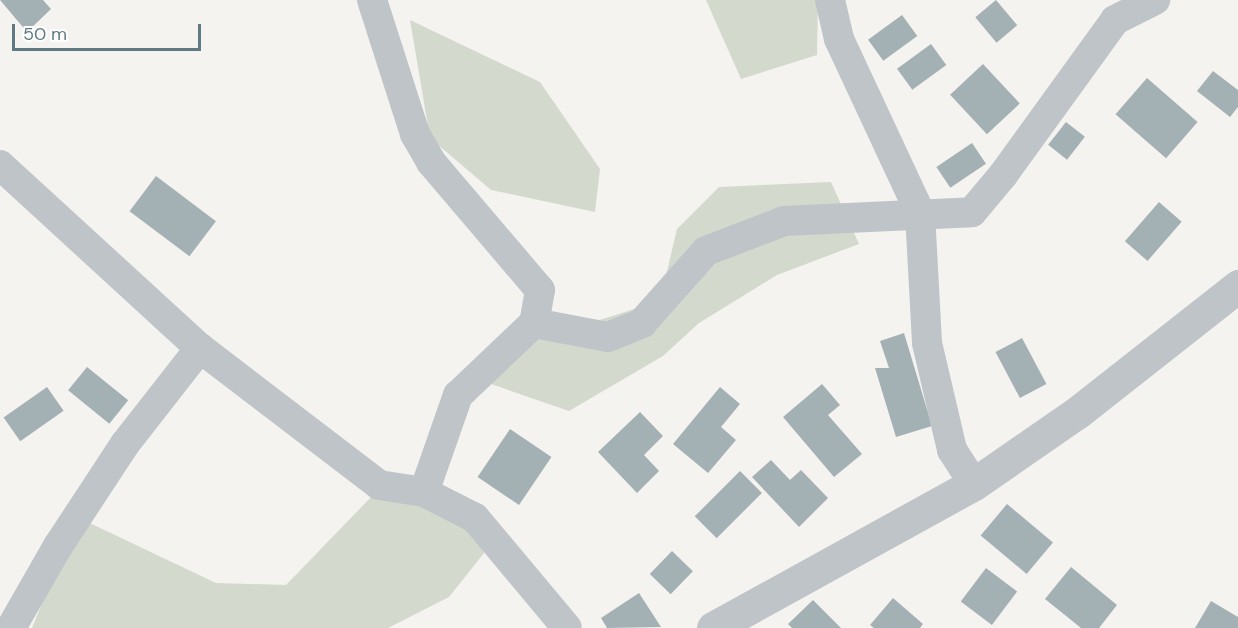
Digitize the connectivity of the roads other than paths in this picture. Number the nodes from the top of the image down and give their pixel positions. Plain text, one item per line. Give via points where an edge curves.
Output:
1 (372, 0) edge
2 (830, 0) edge
3 (1155, 0) edge
4 (0, 165) edge
5 (920, 213) junction
6 (1238, 286) edge
7 (534, 324) junction
8 (200, 348) junction
9 (974, 484) junction
10 (424, 492) junction
11 (11, 628) edge
12 (567, 628) edge
13 (713, 628) edge

1 - 7 street via 415,134 431,162 540,290
2 - 5 street via 839,39
3 - 5 street via 1114,20 972,212
4 - 8 street
5 - 7 street via 784,221 706,251 642,323 608,337
5 - 9 street via 927,343 952,450
6 - 9 street via 1078,412
7 - 10 street via 458,395
8 - 10 street via 379,485
8 - 11 street via 124,444
9 - 13 street
10 - 12 street via 475,518

